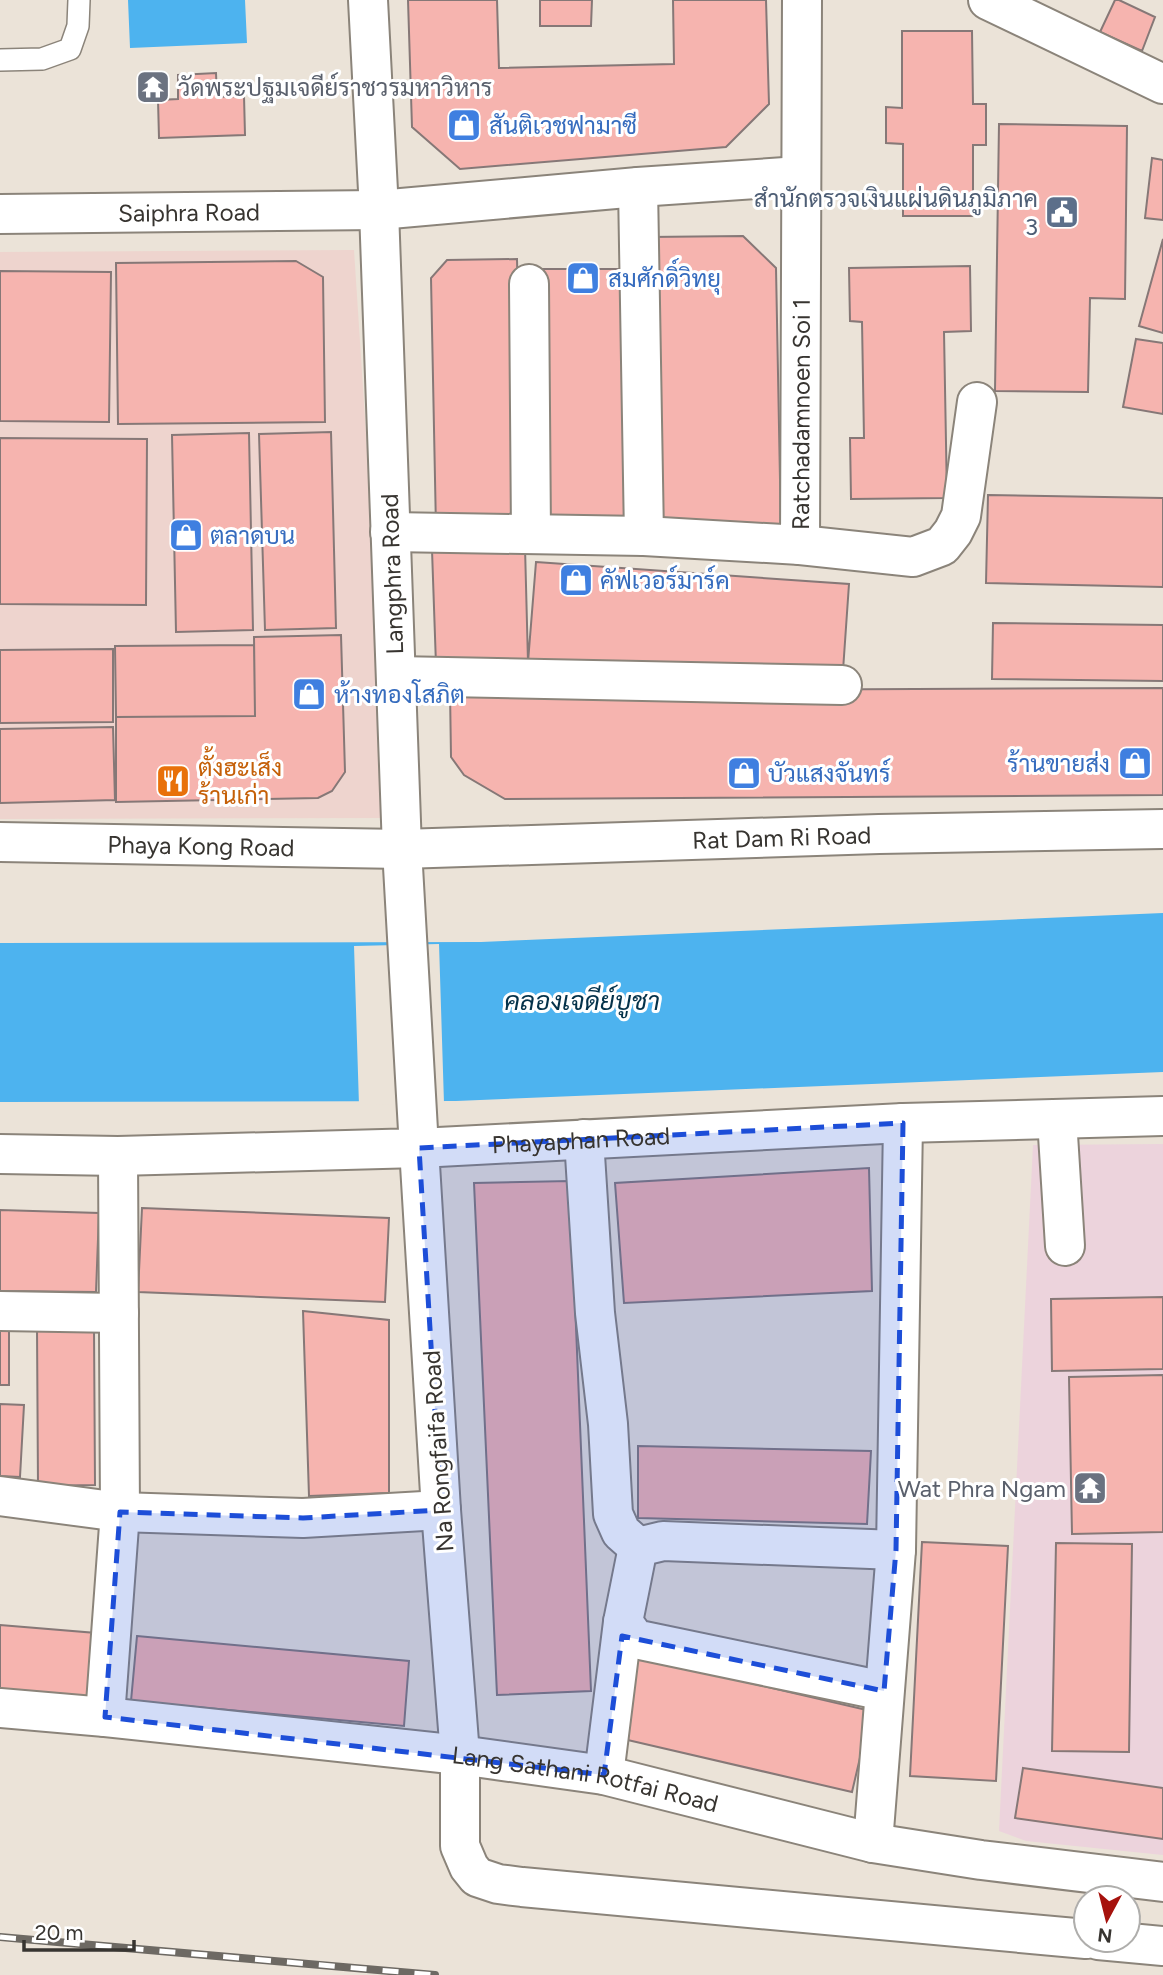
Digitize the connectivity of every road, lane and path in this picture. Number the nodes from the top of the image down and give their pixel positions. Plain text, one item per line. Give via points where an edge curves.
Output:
1 (79, 0) edge
2 (368, 0) edge
3 (802, 0) edge
4 (988, 0) edge
5 (0, 60) edge
6 (1163, 84) edge
7 (800, 176) junction
8 (638, 187) junction
9 (379, 210) junction
10 (0, 214) edge
11 (529, 284) dead end
12 (977, 402) dead end
13 (390, 532) junction
14 (531, 534) junction
15 (644, 536) junction
16 (800, 545) junction
17 (396, 676) junction
18 (842, 685) dead end
19 (1163, 829) edge
20 (0, 842) edge
21 (402, 849) junction
22 (1163, 1116) edge
23 (1057, 1119) junction
24 (903, 1123) junction
25 (418, 1132) junction
26 (584, 1139) junction
27 (0, 1154) edge
28 (118, 1156) junction
29 (1065, 1246) dead end
30 (0, 1311) edge
31 (119, 1313) junction
32 (0, 1496) edge
33 (441, 1510) junction
34 (120, 1512) junction
35 (638, 1547) junction
36 (896, 1550) junction
37 (623, 1622) junction
38 (884, 1691) junction
39 (0, 1709) edge
40 (105, 1717) junction
41 (460, 1755) junction
42 (604, 1775) junction
43 (873, 1843) junction
44 (1163, 1882) edge
45 (1072, 1938) edge
46 (1142, 1944) edge
47 (1163, 1946) edge

1 - 5 lane via 78,26 70,49 42,59
2 - 9 street, Langphra Road
3 - 7 street, Ratchadamnoen Soi 1
4 - 6 street
7 - 8 street, Saiphra Road
7 - 16 street, Ratchadamnoen Soi 1
8 - 9 street, Saiphra Road
8 - 15 street
9 - 10 street, Saiphra Road
9 - 13 street, Langphra Road
11 - 14 street
12 - 16 street via 961,516 942,546 913,557
13 - 14 street, Ratchadamnoen Soi 1
13 - 17 street, Langphra Road
14 - 15 street, Ratchadamnoen Soi 1
15 - 16 street, Ratchadamnoen Soi 1
17 - 18 street
17 - 21 street, Langphra Road
19 - 21 street, Rat Dam Ri Road
20 - 21 street, Phaya Kong Road
21 - 25 street, Langphra Road
22 - 23 street, Phayaphan Road
23 - 24 street, Phayaphan Road
23 - 29 street
24 - 26 street, Phayaphan Road
24 - 36 street
25 - 26 street, Phayaphan Road
25 - 28 street, Phayaphan Road
25 - 33 street, Na Rongfaifa Road
26 - 35 street via 613,1514 621,1532
27 - 28 street, Phayaphan Road
28 - 31 street
30 - 31 street
31 - 34 street
32 - 34 street
33 - 34 street via 303,1518
33 - 41 street, Na Rongfaifa Road
34 - 40 street
35 - 36 street via 663,1541
35 - 37 street
36 - 38 street
37 - 38 street via 635,1639
37 - 42 street
38 - 43 street
39 - 40 street, Lang Sathani Rotfai Road
40 - 41 street, Lang Sathani Rotfai Road
41 - 42 street, Lang Sathani Rotfai Road
41 - 45 street, Na Rongfaifa Road via 460,1846 477,1877 498,1884
42 - 43 street, Lang Sathani Rotfai Road
43 - 44 street, Lang Sathani Rotfai Road
46 - 47 street

